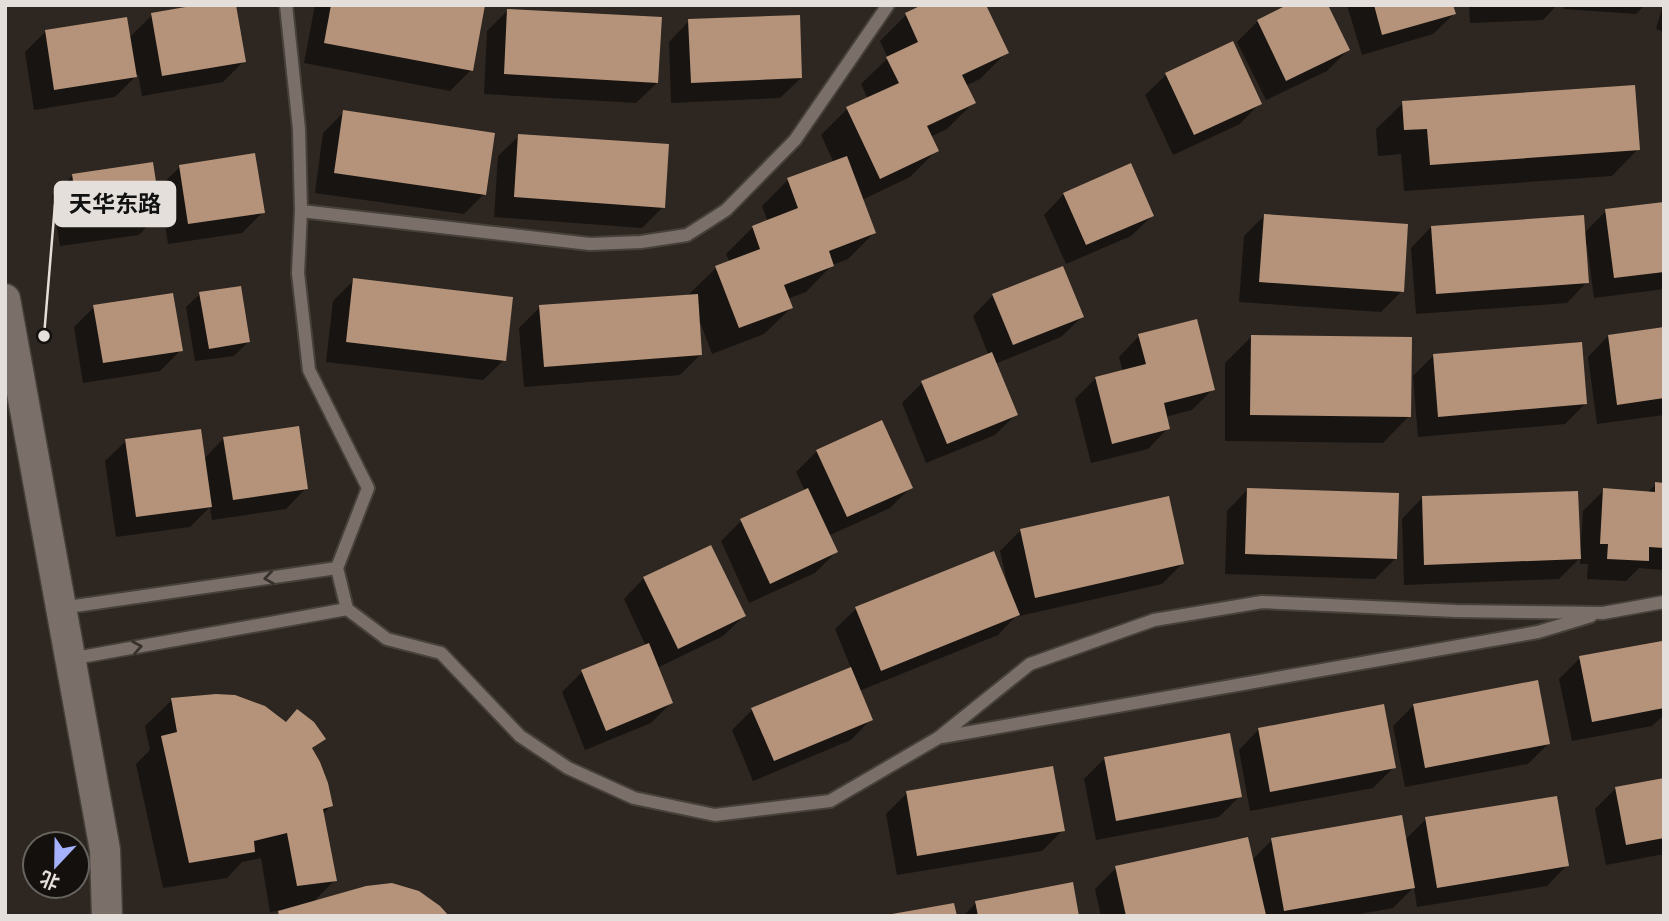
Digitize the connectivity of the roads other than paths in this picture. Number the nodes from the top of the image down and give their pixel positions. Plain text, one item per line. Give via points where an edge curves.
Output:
1 (286, 5) edge
2 (888, 5) edge
3 (301, 211) junction
4 (5, 299) edge
5 (337, 568) junction
6 (1664, 602) edge
7 (61, 608) junction
8 (347, 610) junction
9 (1603, 613) junction
10 (70, 659) junction
11 (938, 738) junction
12 (105, 850) junction
13 (107, 916) edge
14 (128, 916) edge

1 - 3 lane via 299,129
2 - 3 lane via 795,140 726,209 687,235 590,244
3 - 5 lane via 298,273 309,370 368,488
4 - 7 street
5 -> 7 lane
5 - 8 lane
6 - 9 lane
7 - 10 street
10 -> 8 lane
8 - 11 lane via 387,639 441,653 520,736 568,768 634,798 715,815 830,801
9 - 11 lane via 1538,632
9 - 11 lane via 1262,603 1154,620 1030,664
10 - 12 street
12 - 13 street
12 - 14 street

